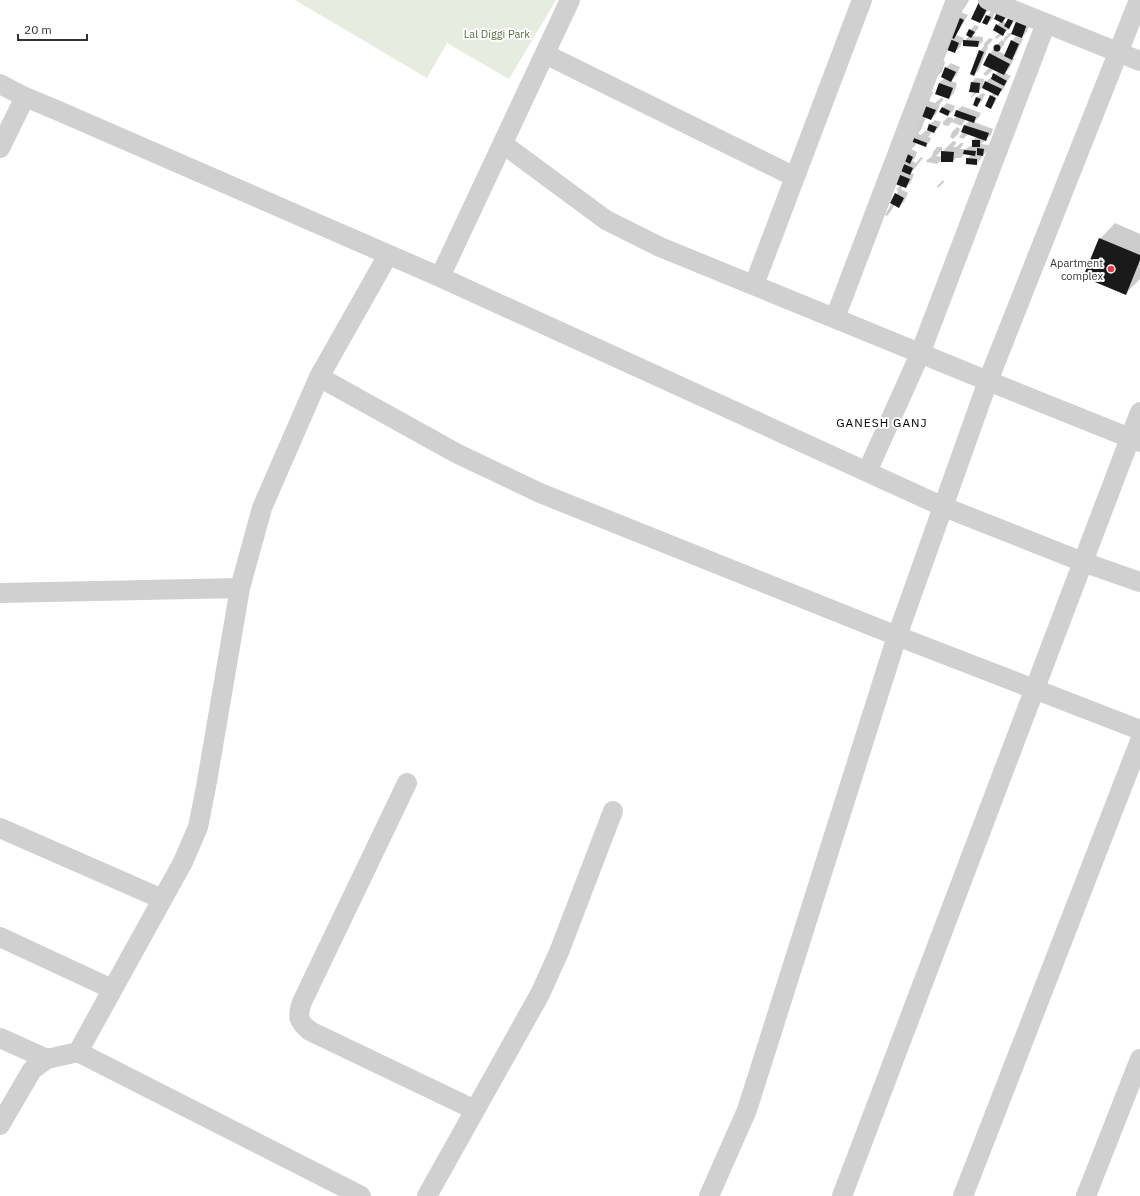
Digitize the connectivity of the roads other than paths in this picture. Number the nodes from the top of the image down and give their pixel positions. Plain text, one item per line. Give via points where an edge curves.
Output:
1 (570, 0) edge
2 (862, 0) edge
3 (956, 0) edge
4 (988, 0) edge
5 (1139, 0) edge
6 (1014, 5) edge
7 (1046, 23) junction
8 (1118, 52) junction
9 (545, 54) junction
10 (1140, 61) edge
11 (0, 84) edge
12 (25, 97) junction
13 (503, 144) junction
14 (0, 148) edge
15 (795, 177) junction
16 (388, 255) junction
17 (440, 277) junction
18 (754, 285) junction
19 (835, 318) junction
20 (920, 354) junction
21 (319, 377) junction
22 (988, 381) junction
23 (1140, 412) edge
24 (1135, 440) edge
25 (867, 472) junction
26 (944, 507) junction
27 (1083, 562) junction
28 (1140, 582) edge
29 (240, 588) junction
30 (0, 593) edge
31 (897, 636) junction
32 (1035, 689) junction
33 (1140, 730) edge
34 (1140, 741) edge
35 (407, 783) dead end
36 (613, 811) dead end
37 (0, 828) edge
38 (162, 899) junction
39 (0, 937) edge
40 (112, 989) junction
41 (0, 1038) edge
42 (78, 1052) junction
43 (47, 1059) junction
44 (1140, 1059) edge
45 (1135, 1088) edge
46 (475, 1110) junction
47 (0, 1125) edge
48 (361, 1196) edge
49 (427, 1196) edge
50 (709, 1196) edge
51 (842, 1196) edge
52 (963, 1196) edge
53 (1086, 1196) edge

1 - 9 street
2 - 15 street
3 - 19 street
4 - 6 street
5 - 8 street
6 - 7 street
7 - 8 street
7 - 20 street
8 - 10 street
8 - 22 street
9 - 13 street
9 - 15 street
11 - 12 street
12 - 14 street
12 - 16 street
13 - 17 street
13 - 18 street via 606,220 660,247
15 - 18 street
16 - 17 street
16 - 21 street
17 - 25 street
18 - 19 street
19 - 20 street
20 - 22 street
20 - 25 street
21 - 29 street via 262,508
21 - 31 street via 456,453 540,494
22 - 24 street
22 - 26 street
23 - 24 street
24 - 27 street
25 - 26 street
26 - 27 street
26 - 31 street
27 - 28 street
27 - 32 street
29 - 30 street
29 - 38 street via 198,827 183,862
31 - 32 street
31 - 50 street via 747,1110
32 - 33 street
32 - 51 street
34 - 52 street
35 - 46 street via 298,1013 301,1024 310,1031
36 - 46 street via 559,952 540,994
37 - 38 street
38 - 40 street
39 - 40 street
40 - 42 street
41 - 43 street
42 - 43 street
42 - 48 street
43 - 47 street via 32,1070
44 - 45 street
45 - 53 street
46 - 49 street

